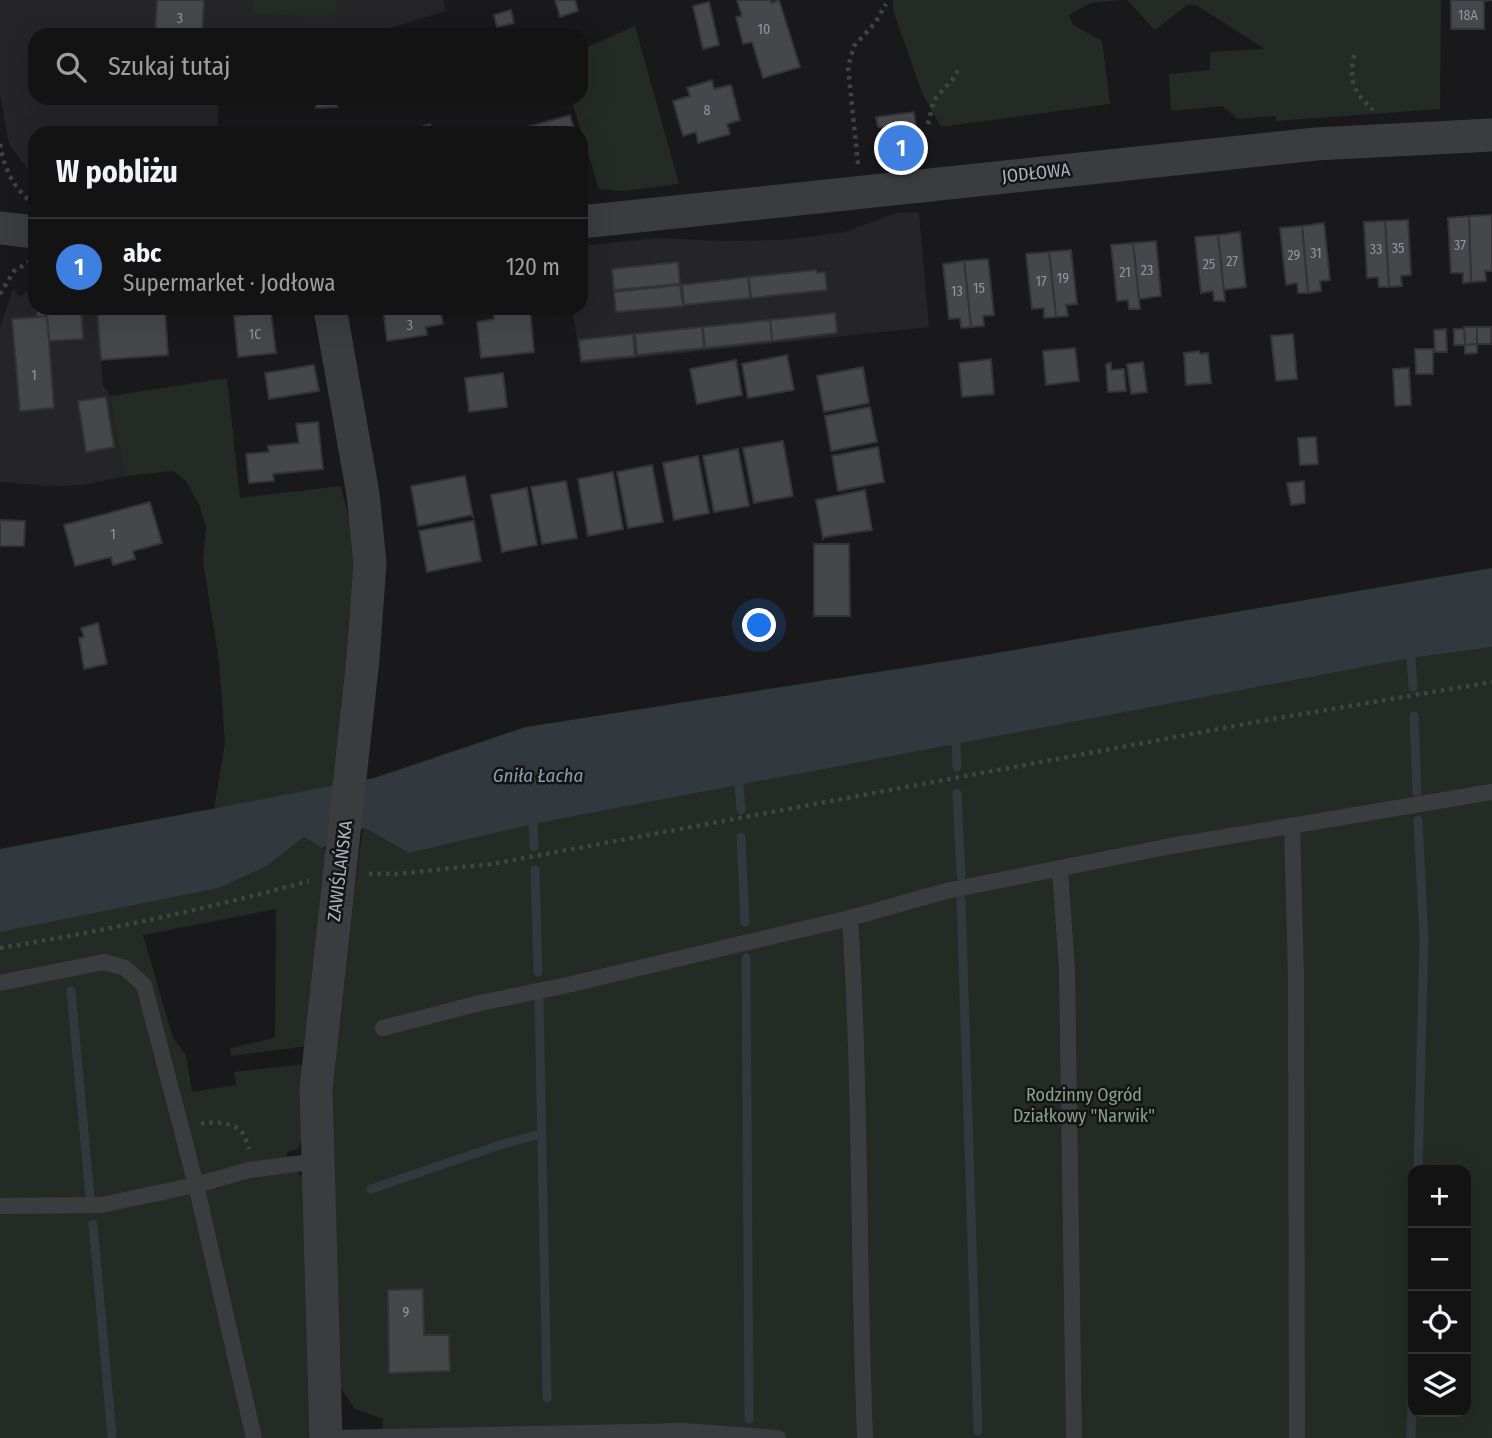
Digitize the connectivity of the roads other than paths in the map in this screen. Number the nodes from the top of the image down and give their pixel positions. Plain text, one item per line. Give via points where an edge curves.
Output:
1 (1492, 135) edge
2 (588, 221) edge
3 (0, 228) edge
4 (28, 231) edge
5 (331, 315) edge
6 (1492, 792) edge
7 (1292, 825) junction
8 (1060, 869) junction
9 (850, 918) junction
10 (0, 984) edge
11 (383, 1028) dead end
12 (318, 1161) junction
13 (196, 1185) junction
14 (0, 1206) edge
15 (702, 1435) edge
16 (455, 1436) edge
17 (254, 1438) edge
18 (326, 1438) edge
19 (332, 1438) edge
20 (778, 1438) edge
21 (865, 1438) edge
22 (1074, 1438) edge
23 (1297, 1438) edge

1 - 2 street, JODŁOWA via 1315,144
3 - 4 street
5 - 12 street, ZAWIŚLAŃSKA via 363,494 370,563 316,1088
6 - 7 lane
7 - 8 lane
7 - 23 lane
8 - 9 lane via 946,891
8 - 22 lane via 1067,971
9 - 11 lane
9 - 21 lane via 857,1032
10 - 13 lane via 104,962 125,968 144,985
12 - 13 lane via 248,1170
12 - 18 street, ZAWIŚLAŃSKA
13 - 14 lane via 101,1205
13 - 17 lane
15 - 16 lane
15 - 20 lane
16 - 19 lane

